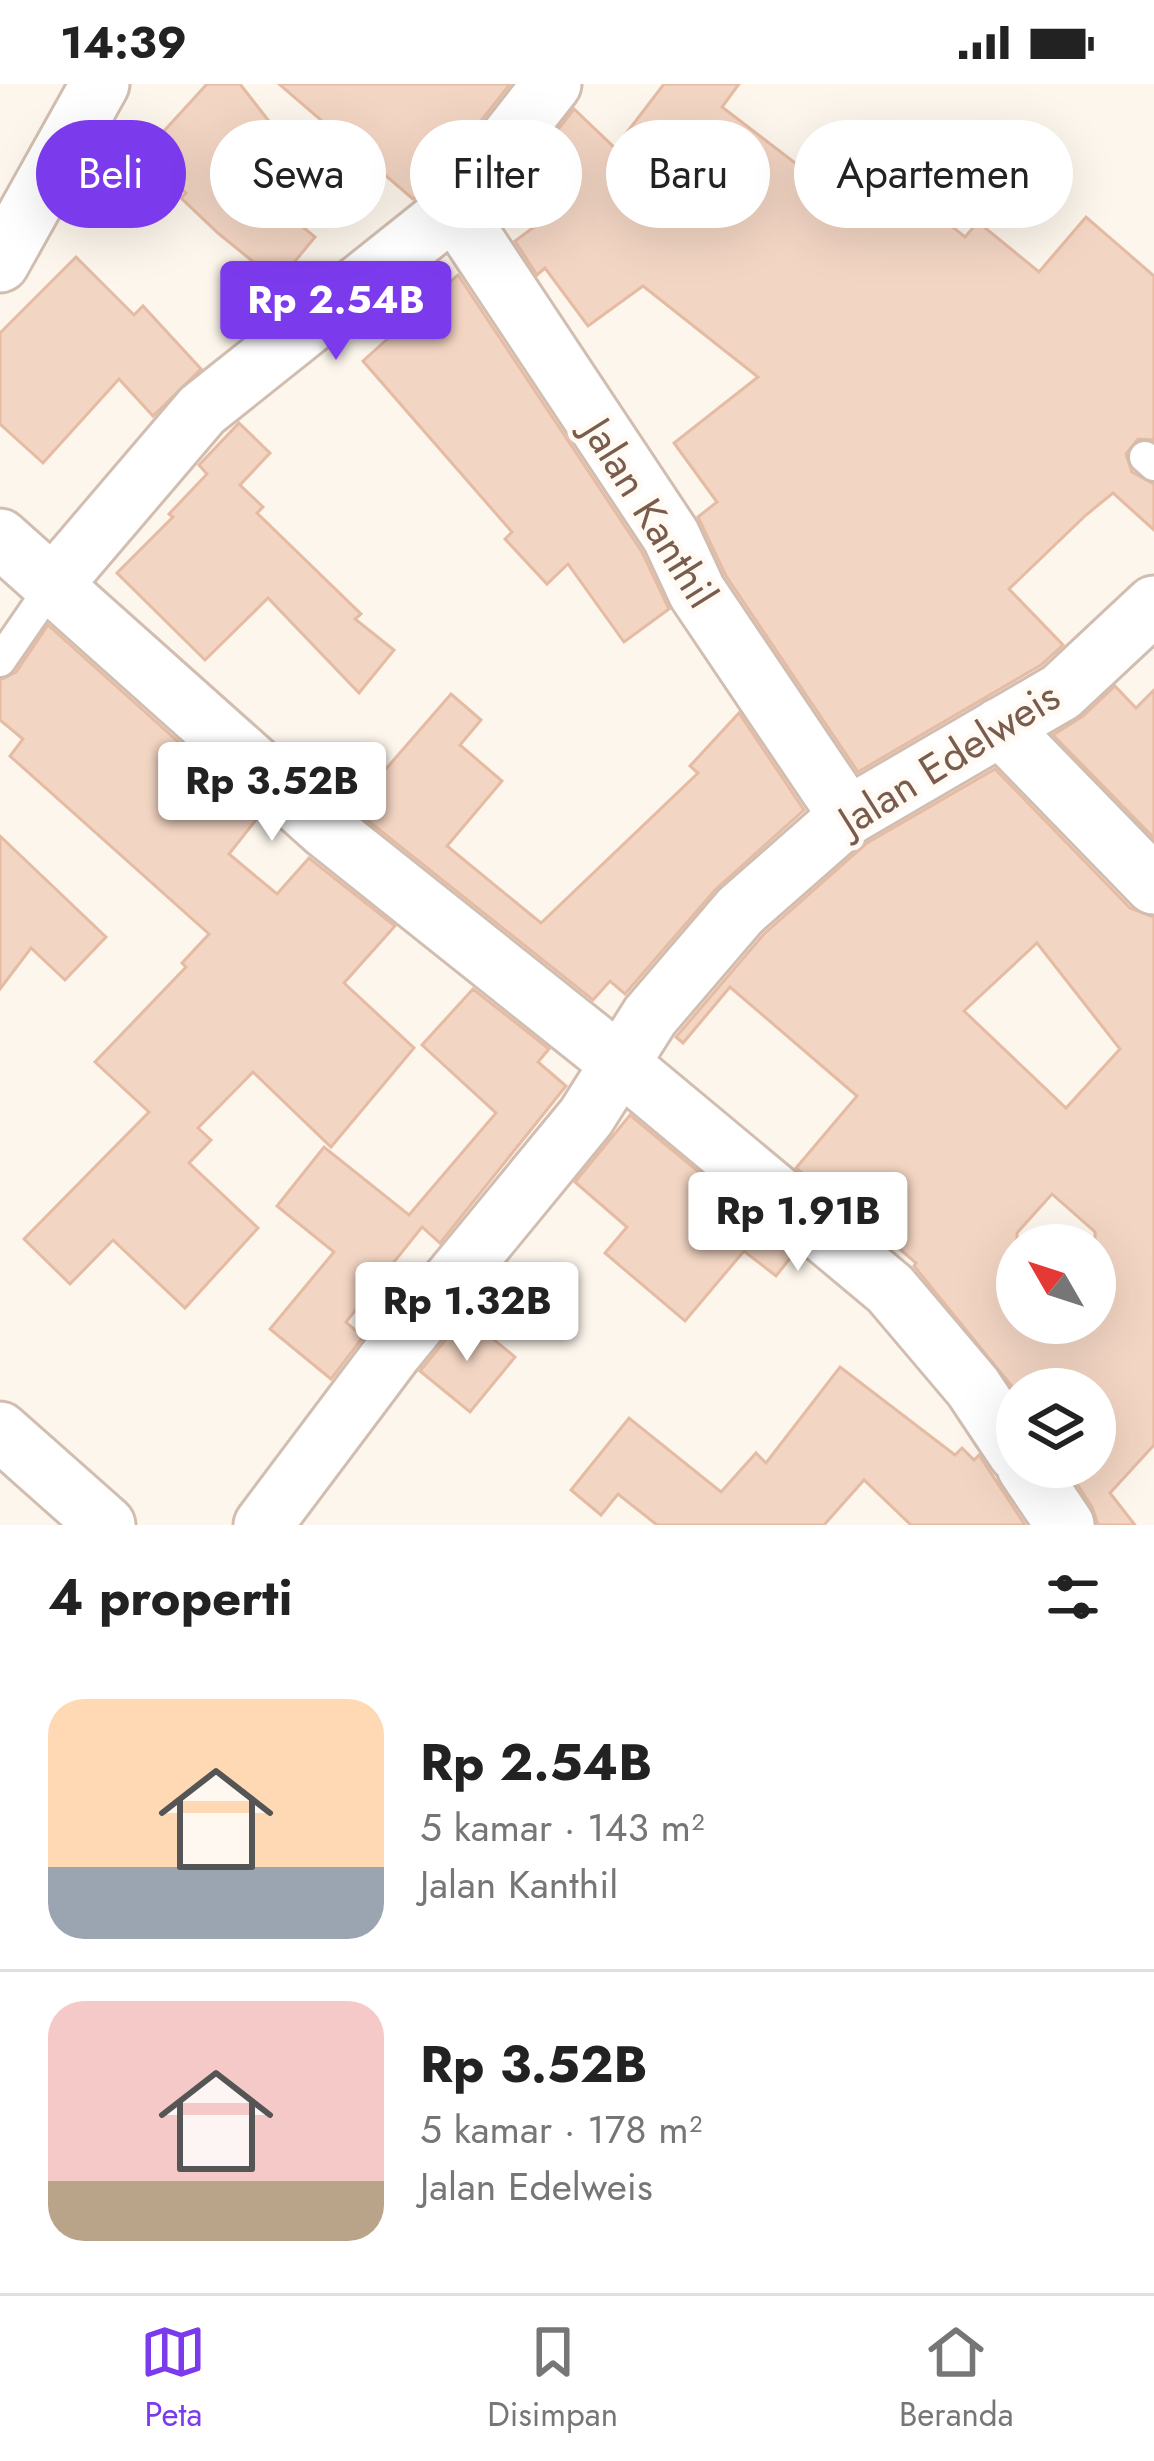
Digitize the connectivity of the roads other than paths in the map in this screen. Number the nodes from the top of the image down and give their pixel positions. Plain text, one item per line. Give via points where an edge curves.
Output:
1 (100, 84) edge
2 (552, 84) edge
3 (524, 120) edge
4 (430, 228) edge
5 (467, 228) edge
6 (0, 263) edge
7 (0, 538) edge
8 (51, 587) junction
9 (1154, 605) edge
10 (0, 661) edge
11 (1000, 727) junction
12 (848, 816) junction
13 (1154, 885) edge
14 (619, 1063) junction
15 (996, 1422) edge
16 (0, 1431) edge
17 (1040, 1488) edge
18 (106, 1525) edge
19 (263, 1525) edge
20 (1065, 1525) edge

1 - 6 street
2 - 3 street
4 - 8 street via 202,410
5 - 12 street, Jalan Kanthil
7 - 8 street
8 - 10 lane
8 - 14 street via 327,830
9 - 11 street, Jalan Edelweis via 1060,692
11 - 12 street, Jalan Edelweis
11 - 13 street
12 - 14 street, Jalan Edelweis via 740,911
14 - 15 street via 890,1289
14 - 19 street, Jalan Edelweis via 586,1117
16 - 18 street
17 - 20 street

